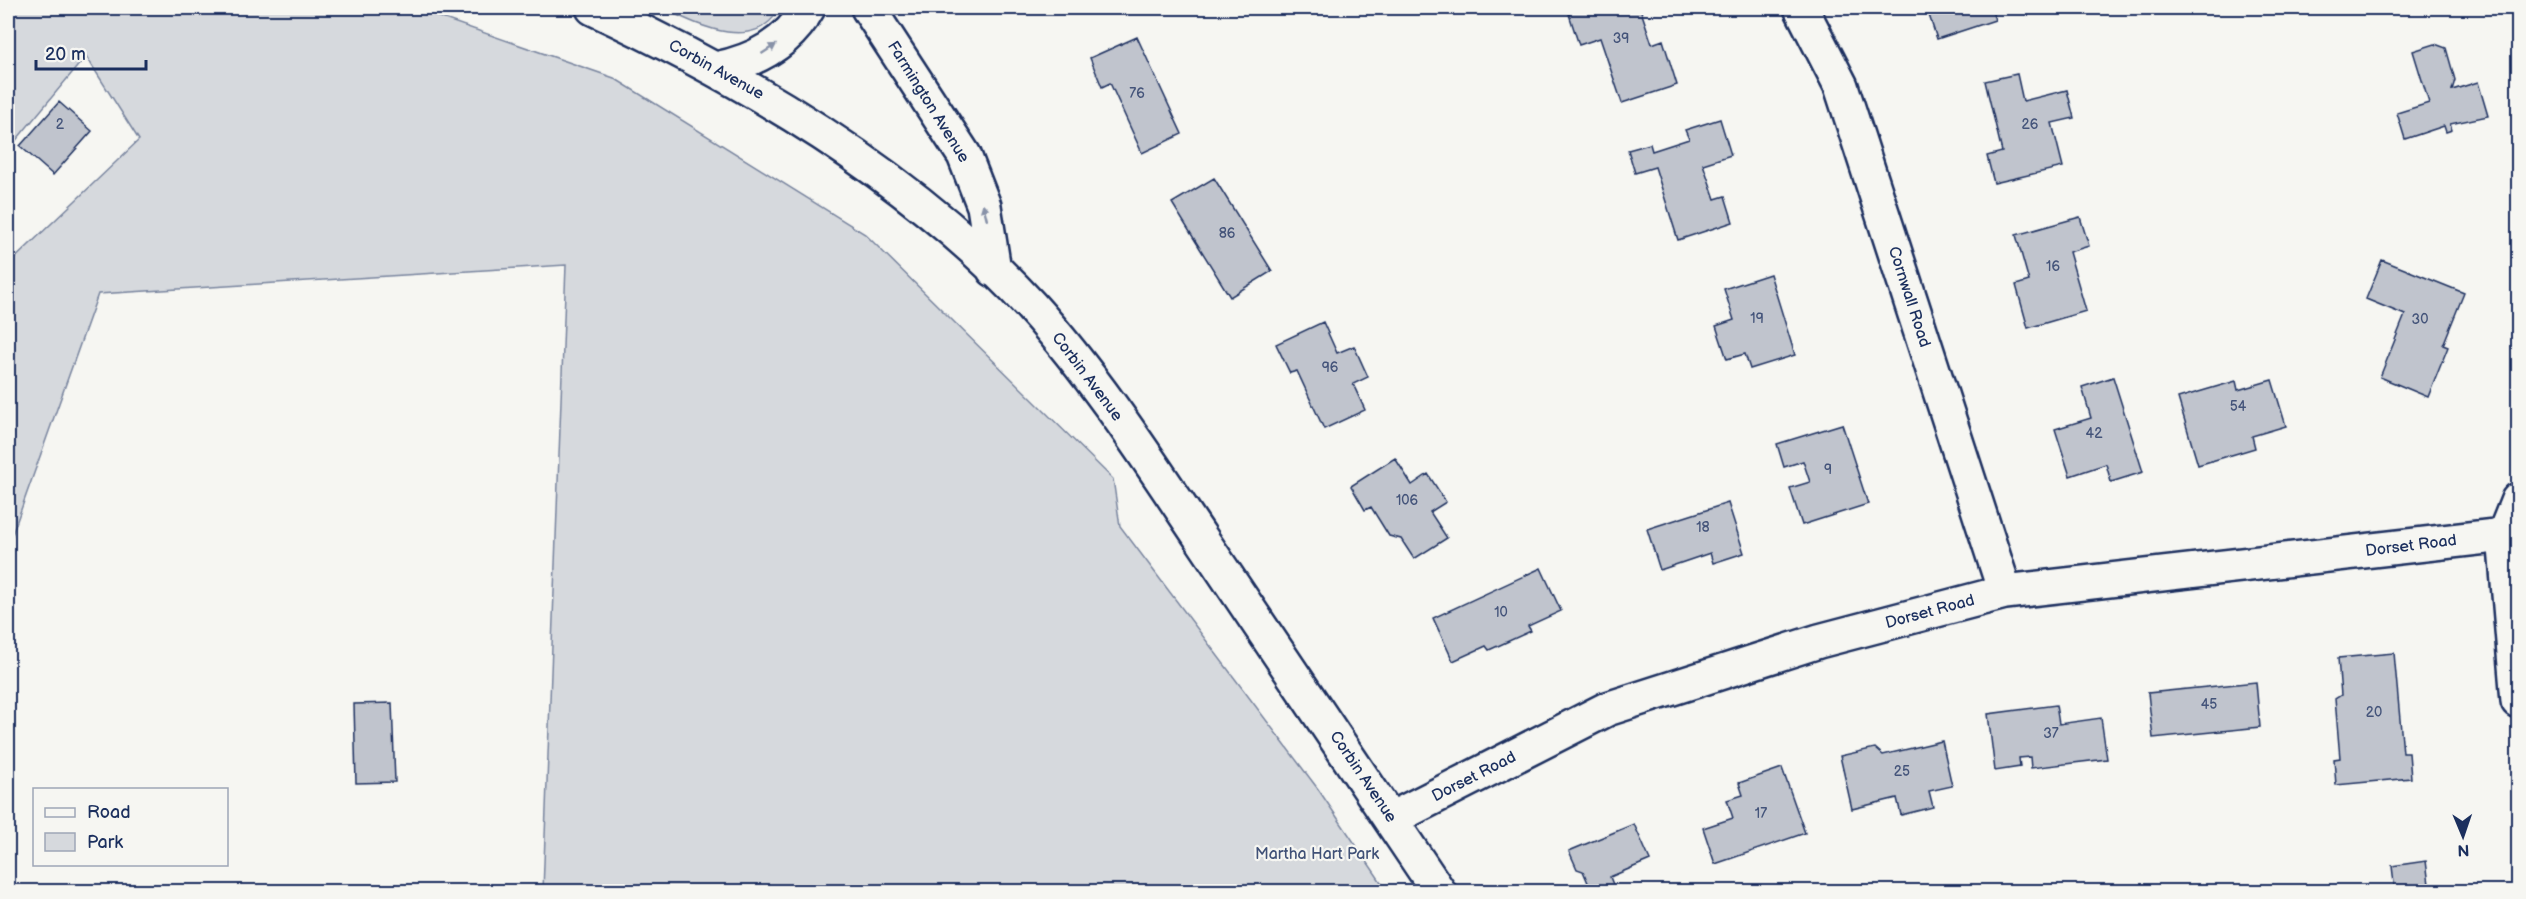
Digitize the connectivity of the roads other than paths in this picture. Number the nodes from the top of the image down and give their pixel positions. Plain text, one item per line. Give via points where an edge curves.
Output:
1 (593, 8) edge
2 (808, 8) edge
3 (868, 8) edge
4 (1801, 8) edge
5 (716, 69) junction
6 (994, 270) junction
7 (2518, 500) edge
8 (2504, 535) junction
9 (2005, 592) junction
10 (2518, 701) edge
11 (1391, 819) junction
12 (1439, 891) edge

1 - 5 street, Corbin Avenue
5 -> 2 street via 752,59 775,46 799,23
6 -> 3 street, Farmington Avenue via 984,206 964,155
4 - 9 street, Cornwall Road via 1841,86
5 - 6 street, Corbin Avenue via 804,122 871,169 953,232
6 - 11 street, Corbin Avenue via 1054,333 1112,409
7 - 8 street
8 - 9 street, Dorset Road
8 - 10 street
9 - 11 street, Dorset Road via 1819,641 1607,709
11 - 12 street, Corbin Avenue

